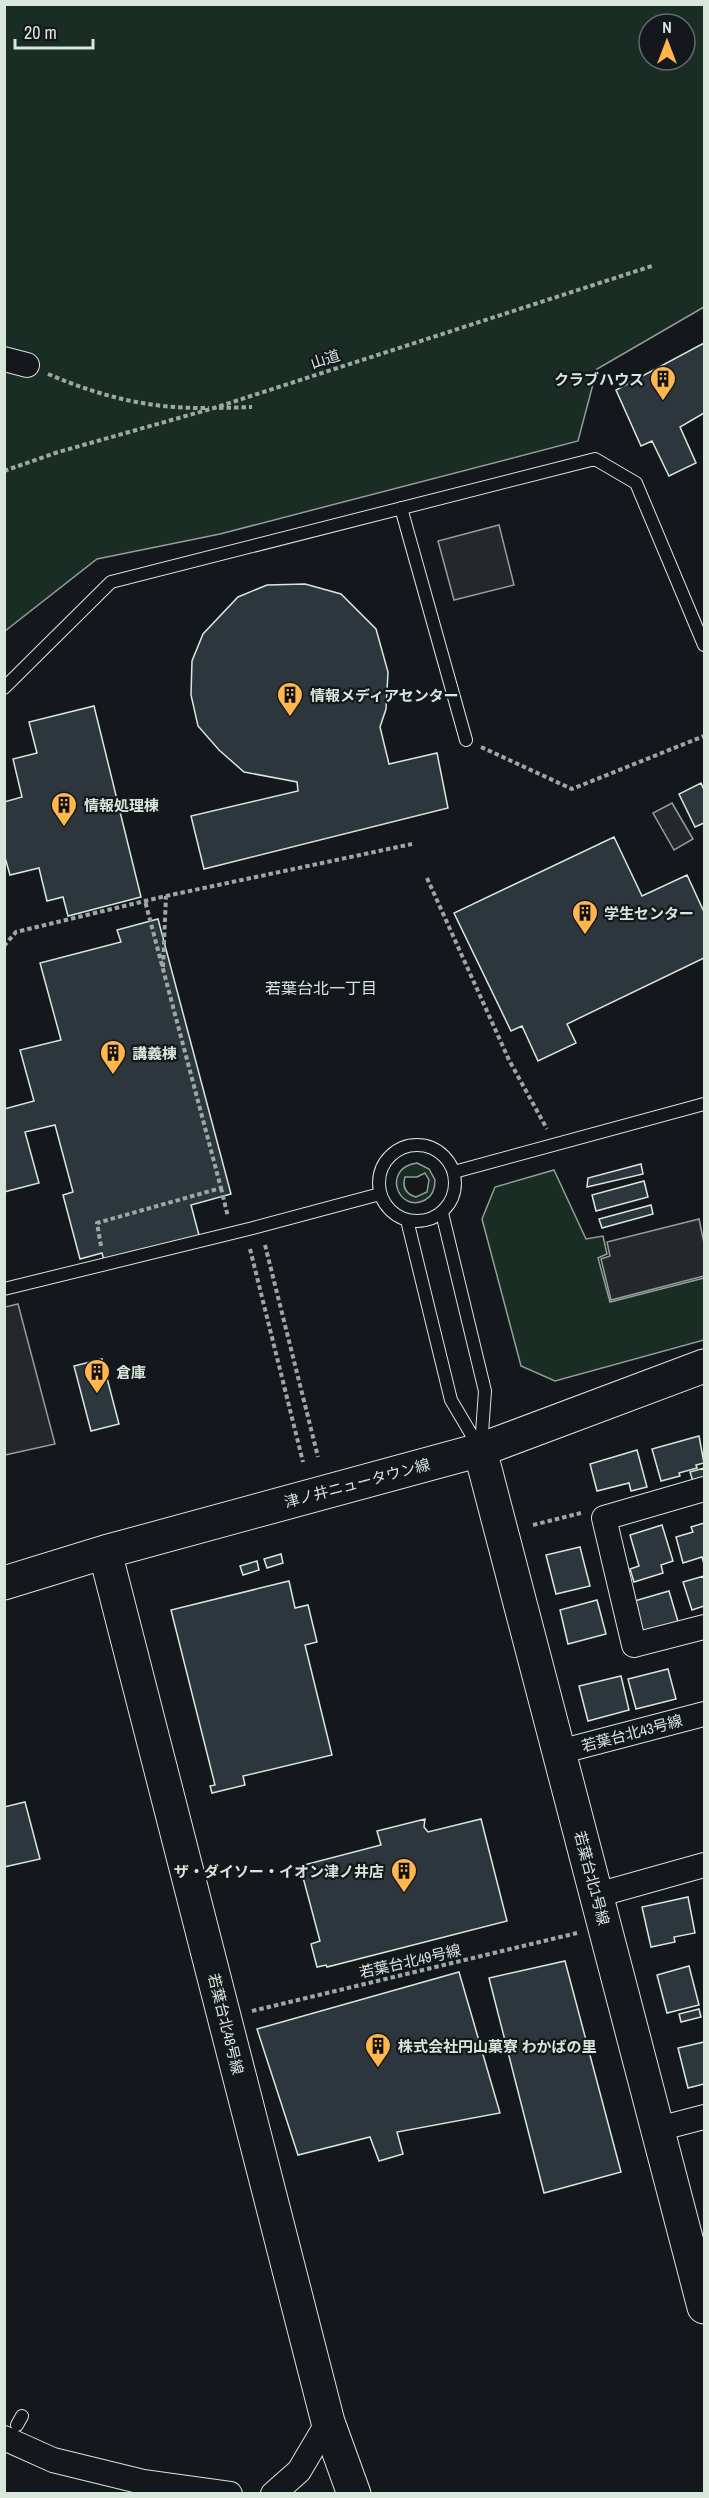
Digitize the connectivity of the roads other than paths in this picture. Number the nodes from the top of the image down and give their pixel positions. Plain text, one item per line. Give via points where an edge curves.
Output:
1 (401, 508) junction
2 (705, 645) edge
3 (4, 688) edge
4 (466, 740) road end
5 (705, 1104) edge
6 (454, 1172) junction
7 (380, 1194) junction
8 (442, 1213) junction
9 (406, 1220) junction
10 (4, 1289) edge
11 (705, 1366) edge
12 (480, 1450) junction
13 (705, 1489) edge
14 (105, 1552) junction
15 (4, 1583) edge
16 (705, 1627) edge
17 (705, 1714) edge
18 (559, 1752) junction
19 (705, 1865) edge
20 (597, 1895) junction
21 (705, 2117) edge
22 (658, 2129) junction
23 (705, 2307) edge
24 (328, 2422) junction
25 (14, 2426) edge
26 (230, 2493) edge
27 (273, 2493) edge
28 (354, 2493) edge

1 - 2 lane via 595,459 636,483
1 - 3 lane via 111,582
1 - 4 lane
5 - 6 lane
6 - 7 lane via 446,1157 436,1150 411,1145 388,1157 380,1175
6 - 8 lane via 455,1192
7 - 9 lane via 395,1215
7 - 10 lane
8 - 9 lane via 419,1222
8 - 12 lane via 484,1391
9 - 12 lane via 451,1400
11 - 12 street, 津ノ井ニュータウン線
12 - 14 street, 津ノ井ニュータウン線
12 - 18 street, 若葉台北1号線
13 - 16 street via 604,1518 634,1645
14 - 15 street, 津ノ井ニュータウン線
14 - 24 street, 若葉台北48号線
17 - 18 street, 若葉台北43号線
18 - 20 street, 若葉台北1号線
19 - 20 street
20 - 22 street, 若葉台北1号線
21 - 22 street
22 - 23 street, 若葉台北1号線
24 - 27 street via 299,2471
24 - 28 street, 若葉台北48号線
25 - 26 street via 53,2460 143,2482

